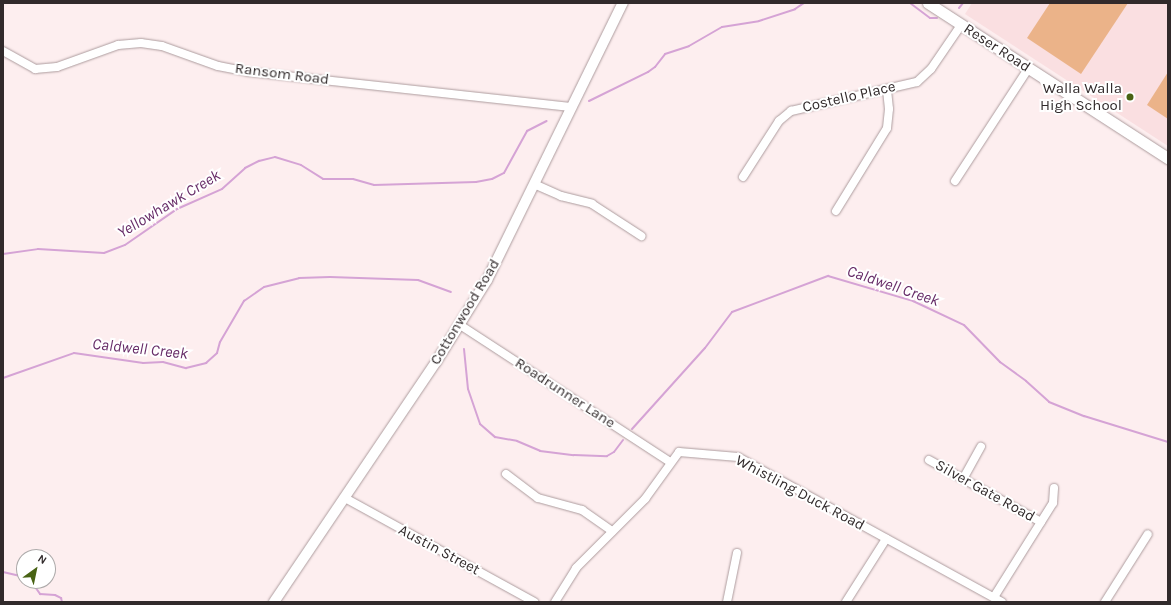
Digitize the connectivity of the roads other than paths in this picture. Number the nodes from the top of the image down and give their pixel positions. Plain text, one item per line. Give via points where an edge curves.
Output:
1 (623, 3) edge
2 (928, 3) edge
3 (961, 25) junction
4 (3, 51) edge
5 (1028, 68) junction
6 (887, 89) junction
7 (571, 107) junction
8 (1168, 158) edge
9 (743, 177) dead end
10 (955, 181) dead end
11 (534, 184) junction
12 (836, 211) dead end
13 (641, 236) dead end
14 (460, 325) junction
15 (981, 447) dead end
16 (929, 460) dead end
17 (670, 462) junction
18 (506, 474) dead end
19 (963, 479) junction
20 (1054, 488) dead end
21 (345, 498) junction
22 (1041, 522) junction
23 (612, 530) junction
24 (1148, 534) dead end
25 (886, 538) junction
26 (737, 553) dead end
27 (994, 597) junction
28 (274, 602) edge
29 (534, 602) edge
30 (555, 602) edge
31 (727, 602) edge
32 (846, 602) edge
33 (1002, 602) edge
34 (1105, 602) edge

1 - 7 street, Cottonwood Road
2 - 3 main road, Reser Road
3 - 5 main road, Reser Road
3 - 6 street, Costello Place via 930,69 917,82
4 - 7 street, Ransom Road via 36,68 57,67 118,45 141,43 162,46 218,66 249,72
5 - 8 main road, Reser Road
5 - 10 street
6 - 9 street, Costello Place via 791,111 779,120
6 - 12 street via 887,128
7 - 11 street, Cottonwood Road
11 - 13 street via 561,196 592,204
11 - 14 street, Cottonwood Road via 488,280
14 - 17 street, Roadrunner Lane
14 - 21 street, Cottonwood Road
15 - 19 street
16 - 19 street, Silver Gate Road
17 - 23 street, Whistling Duck Road via 646,499
17 - 25 street, Whistling Duck Road via 679,452 738,457
18 - 23 street via 538,498 582,510
19 - 22 street, Silver Gate Road
20 - 22 street via 1053,503
21 - 28 street, Cottonwood Road
21 - 29 street, Austin Street
22 - 27 street
23 - 30 street, Whistling Duck Road via 576,568
24 - 34 street
25 - 27 street, Whistling Duck Road
25 - 32 street
26 - 31 street
27 - 33 street, Whistling Duck Road

